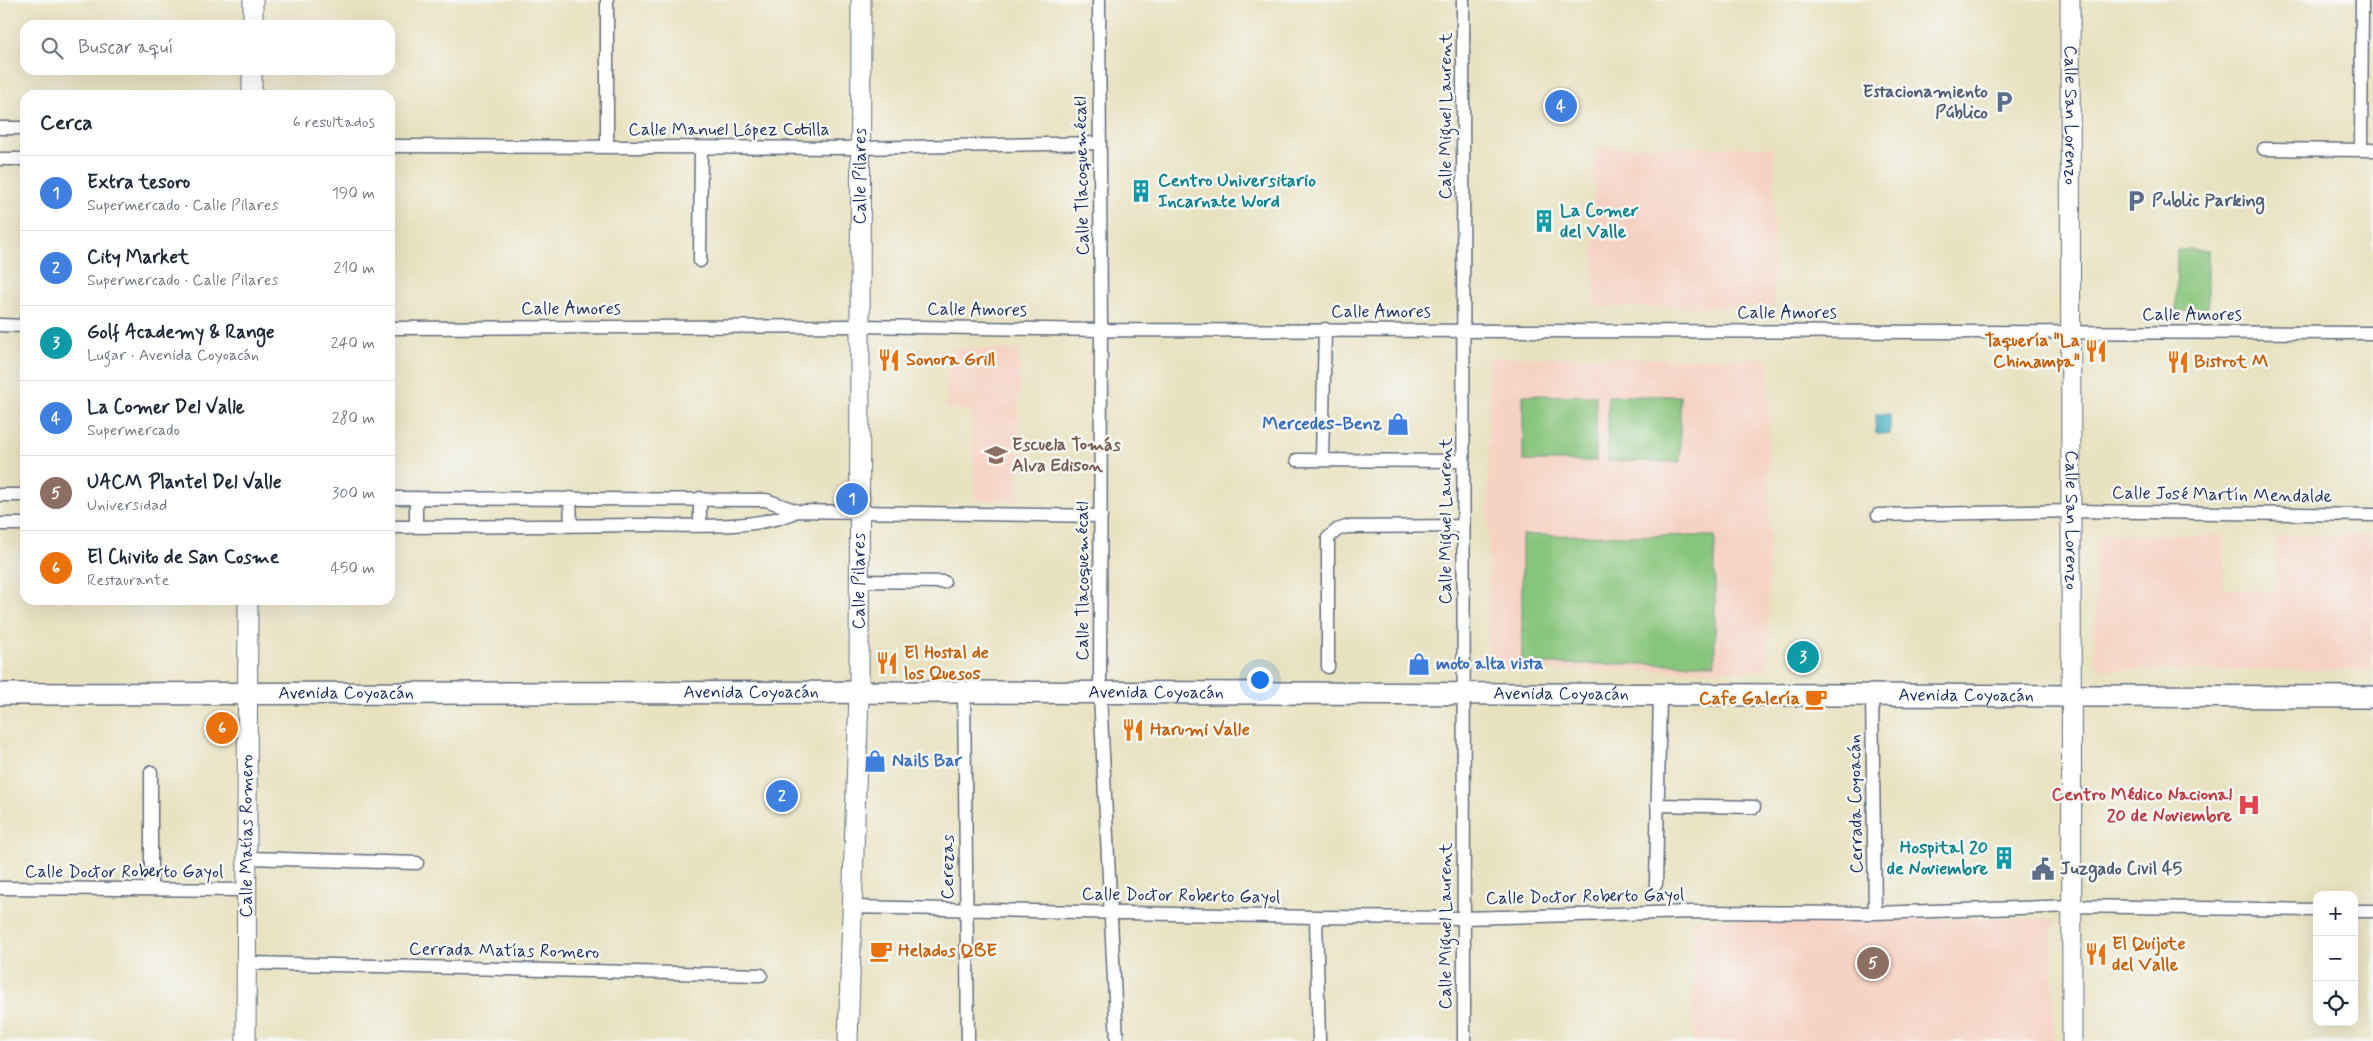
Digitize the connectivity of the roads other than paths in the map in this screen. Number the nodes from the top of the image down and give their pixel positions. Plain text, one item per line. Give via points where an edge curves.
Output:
1 (253, 0) edge
2 (607, 0) edge
3 (862, 0) edge
4 (1099, 0) edge
5 (1463, 0) edge
6 (2070, 0) edge
7 (2362, 0) edge
8 (253, 20) edge
9 (252, 75) edge
10 (252, 90) edge
11 (0, 128) edge
12 (20, 128) edge
13 (1099, 143) junction
14 (395, 146) edge
15 (607, 147) junction
16 (700, 148) junction
17 (860, 148) junction
18 (2264, 150) dead end
19 (2367, 150) edge
20 (0, 158) edge
21 (20, 158) edge
22 (700, 261) dead end
23 (0, 325) edge
24 (20, 326) edge
25 (860, 326) junction
26 (395, 328) edge
27 (1463, 329) junction
28 (1101, 330) junction
29 (1325, 330) junction
30 (2071, 332) junction
31 (2373, 333) edge
32 (1297, 460) dead end
33 (1322, 460) junction
34 (1463, 461) junction
35 (0, 495) edge
36 (20, 495) edge
37 (395, 498) edge
38 (416, 498) junction
39 (570, 498) junction
40 (700, 498) junction
41 (798, 511) junction
42 (2072, 511) junction
43 (860, 512) junction
44 (2373, 514) edge
45 (1878, 515) dead end
46 (1101, 516) junction
47 (0, 524) edge
48 (20, 524) edge
49 (700, 524) junction
50 (570, 526) junction
51 (1463, 526) junction
52 (395, 527) edge
53 (416, 527) junction
54 (859, 581) junction
55 (944, 582) dead end
56 (248, 605) edge
57 (1328, 667) dead end
58 (964, 692) junction
59 (859, 693) junction
60 (0, 694) edge
61 (247, 694) junction
62 (1100, 694) junction
63 (1872, 694) junction
64 (1660, 695) junction
65 (2072, 695) junction
66 (1463, 696) junction
67 (2373, 697) edge
68 (151, 772) dead end
69 (1657, 805) junction
70 (1754, 807) dead end
71 (247, 858) junction
72 (417, 864) dead end
73 (1656, 884) dead end
74 (0, 888) edge
75 (151, 889) junction
76 (247, 890) junction
77 (2072, 906) junction
78 (853, 907) junction
79 (966, 910) junction
80 (2313, 910) edge
81 (2358, 911) edge
82 (2373, 911) edge
83 (1110, 912) junction
84 (1875, 912) junction
85 (1316, 917) junction
86 (1462, 918) junction
87 (246, 963) junction
88 (761, 975) dead end
89 (246, 1041) edge
90 (848, 1041) edge
91 (968, 1041) edge
92 (1118, 1041) edge
93 (1319, 1041) edge
94 (1464, 1041) edge
95 (2072, 1041) edge

1 - 8 street
2 - 15 street
3 - 17 street, Calle Pilares
4 - 13 street, Calle Tlacoquemécatl
5 - 27 street, Calle Miguel Laurent
6 - 30 street, Calle San Lorenzo
7 - 19 street
9 - 10 street
11 - 12 street
13 - 17 street, Calle Manuel López Cotilla
13 - 28 street, Calle Tlacoquemécatl
14 - 15 street, Calle Manuel López Cotilla
15 - 16 street, Calle Manuel López Cotilla
16 - 17 street, Calle Manuel López Cotilla
16 - 22 street
17 - 25 street, Calle Pilares
18 - 19 street
20 - 21 street
23 - 24 street
25 - 26 street, Calle Amores
25 - 28 street, Calle Amores
25 - 43 street, Calle Pilares
27 - 29 street, Calle Amores
27 - 30 street, Calle Amores
27 - 34 street, Calle Miguel Laurent
28 - 29 street, Calle Amores
28 - 46 street, Calle Tlacoquemécatl
29 - 33 street
30 - 31 street, Calle Amores
30 - 42 street, Calle San Lorenzo
32 - 33 street
33 - 34 street
34 - 51 street, Calle Miguel Laurent
35 - 36 street
37 - 38 street
38 - 39 street
38 - 53 street
39 - 40 street
39 - 50 street
40 - 41 street via 766,500
40 - 49 street
41 - 43 street
41 - 49 street via 766,522
42 - 44 street, Calle José Martín Mendalde
42 - 45 street, Calle José Martín Mendalde
42 - 65 street, Calle San Lorenzo
43 - 46 street
43 - 54 street, Calle Pilares
46 - 62 street, Calle Tlacoquemécatl
47 - 48 street
49 - 50 street
50 - 53 street
51 - 57 street via 1346,527 1328,538
51 - 66 street, Calle Miguel Laurent
52 - 53 street
54 - 55 street
54 - 59 street, Calle Pilares
56 - 61 street, Calle Matías Romero
58 - 59 main road, Avenida Coyoacán
58 - 62 main road, Avenida Coyoacán
58 - 79 street, Cerezas
59 - 61 main road, Avenida Coyoacán
59 - 78 street, Calle Pilares
60 - 61 main road, Avenida Coyoacán
61 - 71 street, Calle Matías Romero
62 - 66 main road, Avenida Coyoacán
62 - 83 street, Calle Tlacoquemécatl
63 - 64 main road, Avenida Coyoacán
63 - 65 main road, Avenida Coyoacán
63 - 84 street, Cerrada Coyoacán
64 - 66 main road, Avenida Coyoacán
64 - 69 street
65 - 67 main road, Avenida Coyoacán
65 - 77 street, Calle San Lorenzo
66 - 86 street, Calle Miguel Laurent
68 - 75 street
69 - 70 street
69 - 73 street
71 - 72 street
71 - 76 street, Calle Matías Romero
74 - 75 street, Calle Doctor Roberto Gayol
75 - 76 street, Calle Doctor Roberto Gayol
76 - 87 street, Calle Matías Romero
77 - 80 street, Calle Doctor Roberto Gayol
77 - 84 street, Calle Doctor Roberto Gayol
77 - 95 street, Calle San Lorenzo
78 - 79 street, Calle Doctor Roberto Gayol
78 - 90 street, Calle Pilares
79 - 83 street, Calle Doctor Roberto Gayol
79 - 91 street, Cerezas
81 - 82 street
83 - 85 street, Calle Doctor Roberto Gayol
83 - 92 street, Calle Tlacoquemécatl
84 - 86 street, Calle Doctor Roberto Gayol via 1694,912
85 - 86 street, Calle Doctor Roberto Gayol
85 - 93 street
86 - 94 street, Calle Miguel Laurent
87 - 88 street, Cerrada Matías Romero
87 - 89 street, Calle Matías Romero

